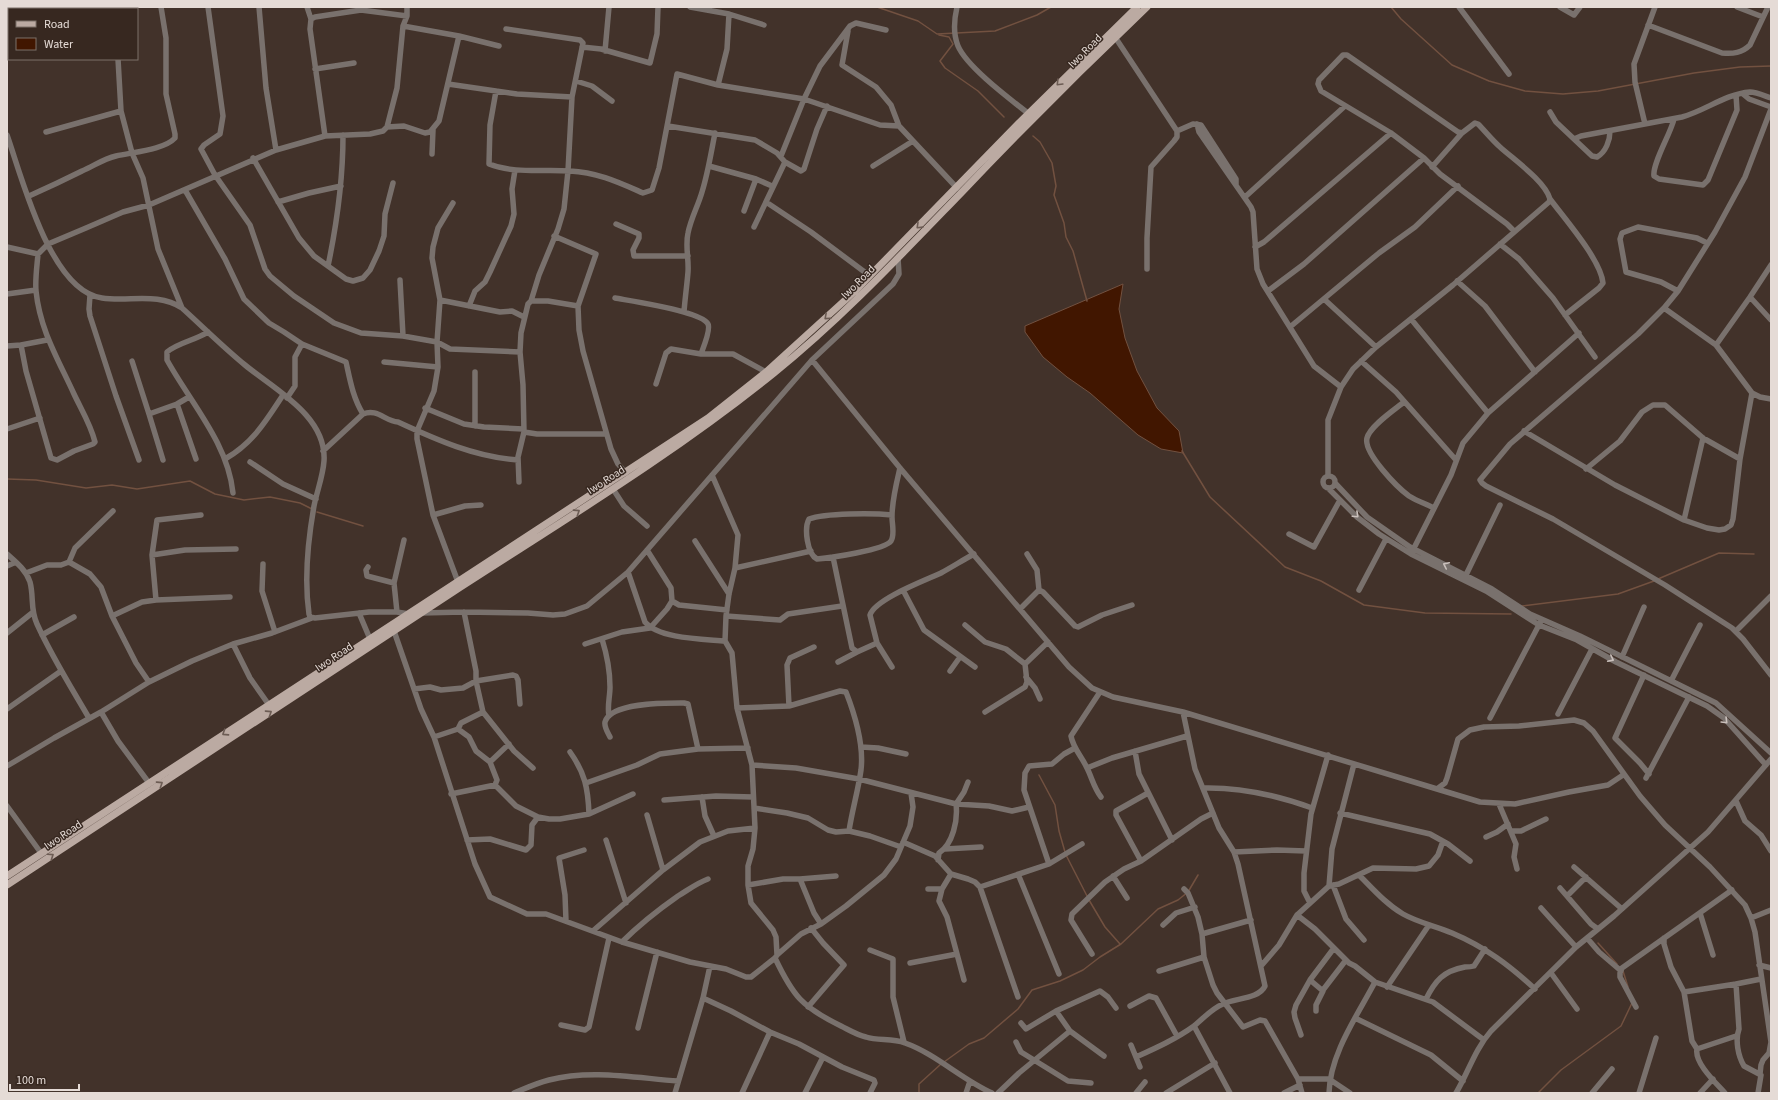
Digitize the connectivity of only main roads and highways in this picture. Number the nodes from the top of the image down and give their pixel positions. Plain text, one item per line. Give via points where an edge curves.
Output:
1 (1137, 7) edge
2 (1147, 7) edge
3 (932, 219) junction
4 (563, 517) junction
5 (31, 865) junction
6 (7, 876) edge
7 (7, 885) edge

1 -> 3 main road, Iwo Road via 957,188
2 - 3 main road, Iwo Road
3 -> 4 main road, Iwo Road via 766,372 708,418
4 -> 3 main road, Iwo Road via 680,444 765,381 842,314 898,258
5 -> 4 main road, Iwo Road via 394,631
4 -> 5 main road, Iwo Road via 458,582 41,853
5 - 6 main road, Iwo Road
5 - 7 main road, Iwo Road

